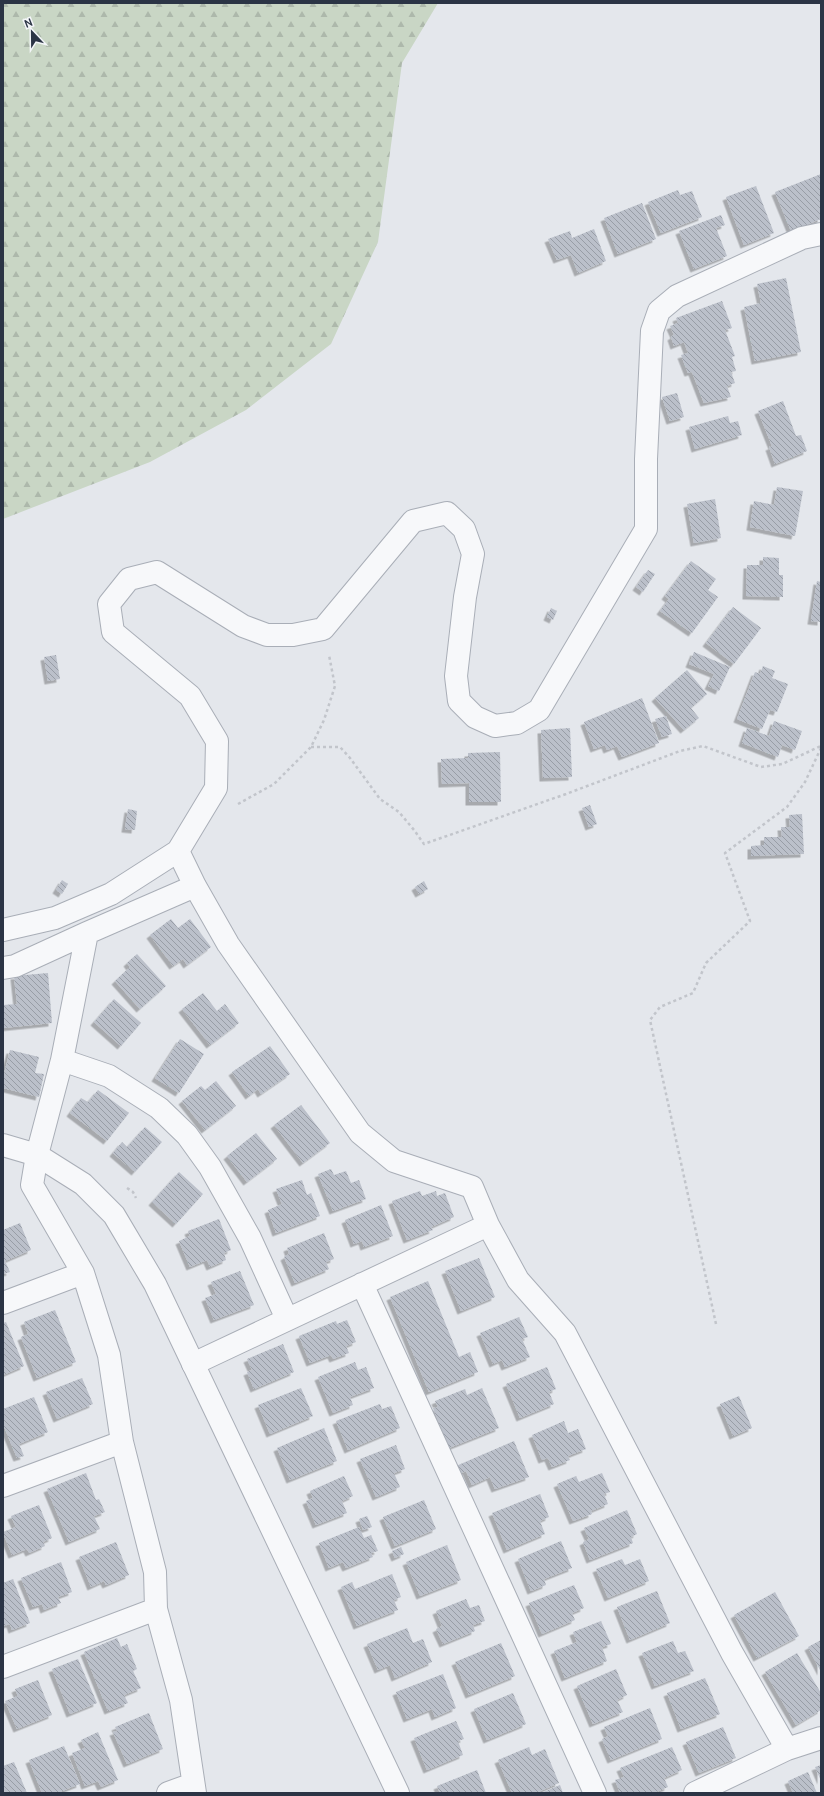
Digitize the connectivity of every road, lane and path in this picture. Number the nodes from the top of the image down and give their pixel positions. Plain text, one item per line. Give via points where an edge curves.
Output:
1 (821, 234) edge
2 (323, 628) junction
3 (311, 747) junction
4 (821, 747) edge
5 (204, 808) junction
6 (178, 851) junction
7 (195, 886) junction
8 (3, 930) edge
9 (87, 933) junction
10 (3, 968) edge
11 (62, 1060) junction
12 (3, 1145) edge
13 (37, 1155) junction
14 (488, 1224) junction
15 (83, 1273) junction
16 (362, 1284) junction
17 (3, 1303) edge
18 (287, 1319) junction
19 (716, 1324) dead end
20 (193, 1364) junction
21 (122, 1442) junction
22 (3, 1486) edge
23 (156, 1609) junction
24 (3, 1667) edge
25 (821, 1738) edge
26 (787, 1749) junction
27 (194, 1788) edge
28 (168, 1793) edge
29 (398, 1793) edge
30 (595, 1793) edge
31 (695, 1793) edge

1 - 2 street via 802,238 677,296 659,311 652,331 646,458 646,529 539,710 517,723 495,726 475,718 459,702 456,676 465,596 473,554 464,529 447,513 413,522
2 - 3 path via 335,686 324,720
2 - 5 street via 293,635 267,635 242,626 157,572 129,579 109,604 112,632 190,696 217,741 216,788
3 - 4 path via 340,747 380,798 399,812 424,844 680,751 702,746 761,767 782,764
3 - 5 path via 274,784 239,804
4 - 19 path via 805,782 787,806 725,853 750,921 706,963 694,993 660,1007 650,1020
5 - 6 street
6 - 7 street
6 - 8 street via 111,894 55,918
7 - 9 street
7 - 14 street via 228,944 360,1133 394,1161 472,1187
9 - 10 street via 15,966
9 - 11 street
11 - 13 street
11 - 18 street via 109,1076 158,1108 187,1135 210,1167 250,1238
12 - 13 street
13 - 15 street via 32,1185
13 - 20 street via 83,1184 114,1215 155,1284
14 - 16 street
14 - 26 street via 518,1280 565,1333 732,1653
15 - 17 street
15 - 21 street via 109,1355
16 - 18 street
16 - 30 street
18 - 20 street
20 - 29 street
21 - 22 street
21 - 23 street via 155,1572
23 - 24 street
23 - 27 street via 180,1700
25 - 26 street
26 - 31 street
27 - 28 street

